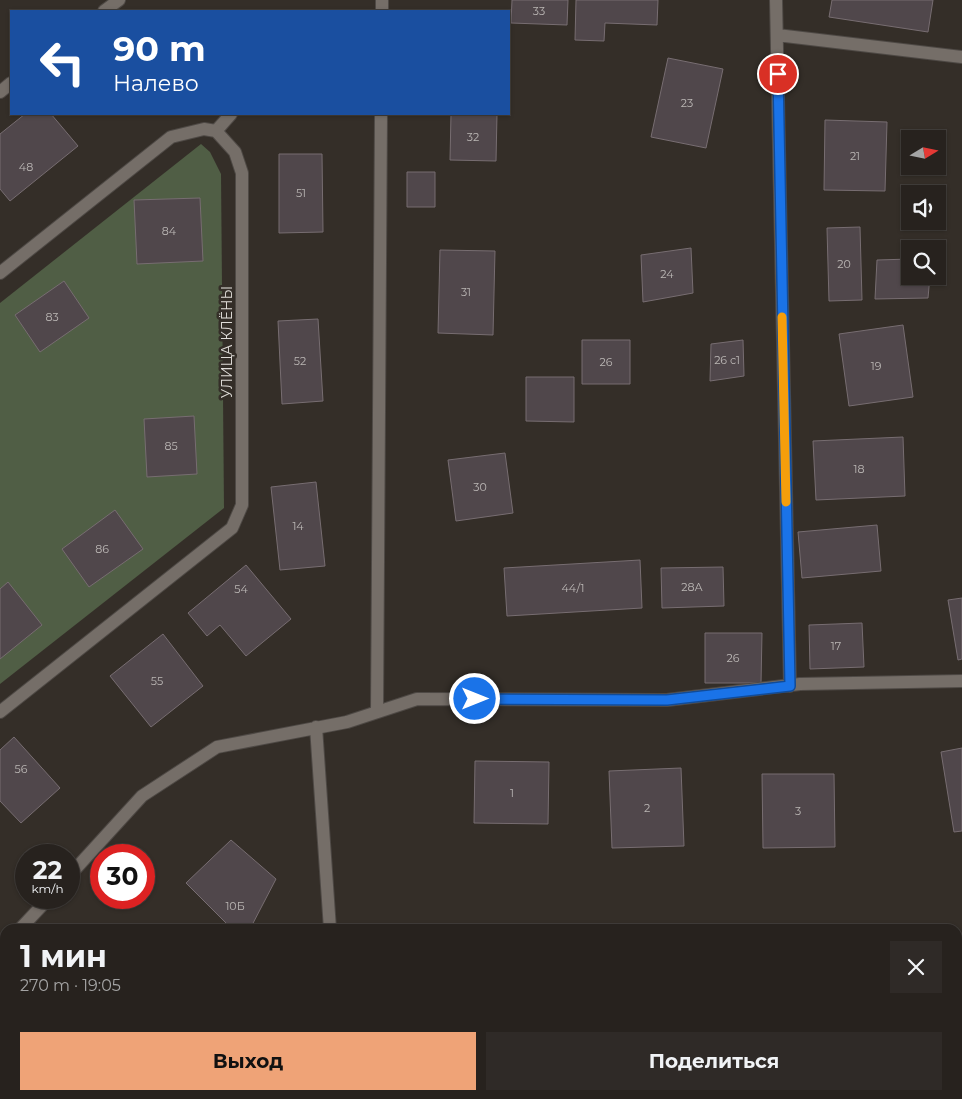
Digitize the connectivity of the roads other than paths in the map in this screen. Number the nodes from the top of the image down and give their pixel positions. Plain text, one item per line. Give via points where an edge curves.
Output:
1 (119, 0) edge
2 (776, 0) edge
3 (105, 10) edge
4 (777, 35) junction
5 (962, 57) edge
6 (10, 84) edge
7 (0, 92) edge
8 (230, 115) edge
9 (381, 115) edge
10 (216, 131) junction
11 (0, 273) edge
12 (962, 681) edge
13 (790, 686) junction
14 (0, 712) edge
15 (377, 712) junction
16 (316, 727) junction
17 (80, 864) edge
18 (39, 909) edge
19 (25, 924) edge
20 (330, 924) edge

1 - 3 street
2 - 4 street
4 - 5 street
4 - 13 street
6 - 7 street
8 - 10 street
9 - 15 street
10 - 11 street via 204,129 171,137
10 - 14 street, УЛИЦА КЛЁНЫ via 235,152 242,173 242,505 232,528
12 - 13 street
13 - 15 street via 667,700 417,699
15 - 16 street
16 - 17 street via 217,747 142,796
16 - 20 street
18 - 19 street

